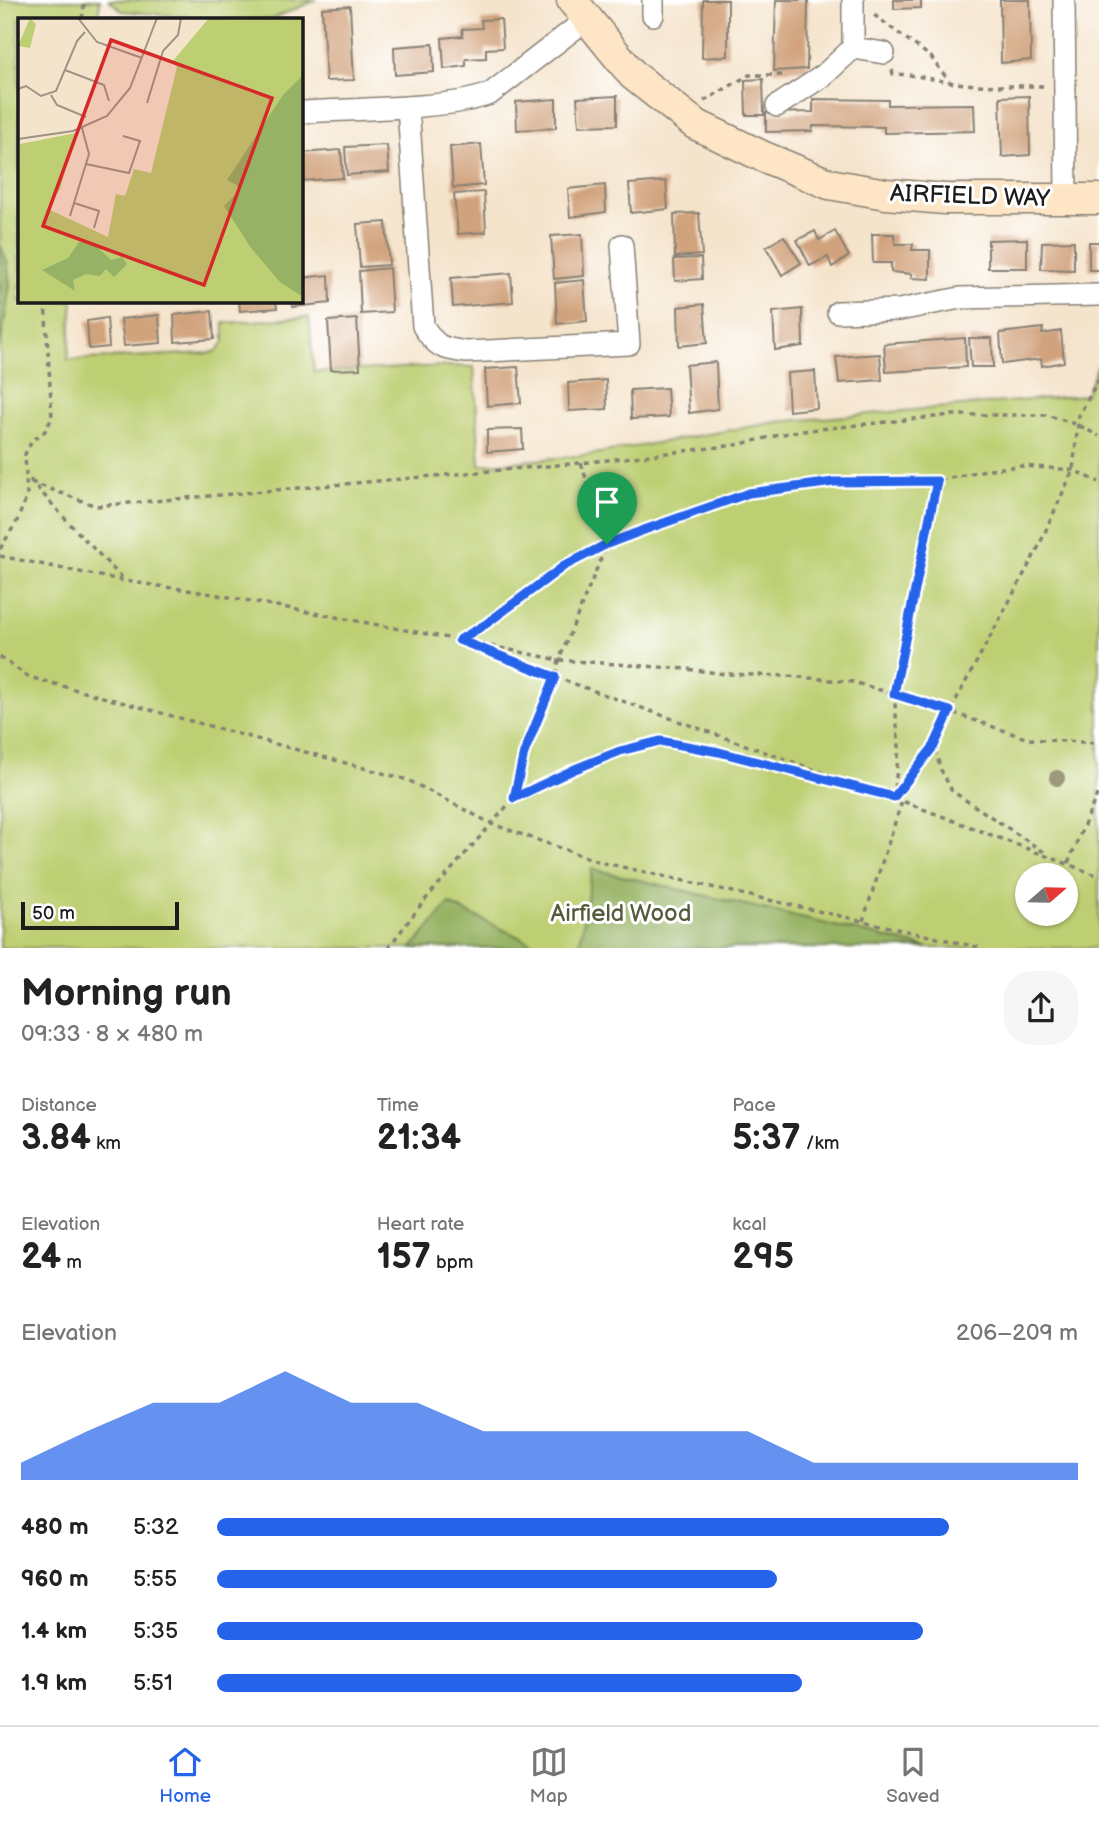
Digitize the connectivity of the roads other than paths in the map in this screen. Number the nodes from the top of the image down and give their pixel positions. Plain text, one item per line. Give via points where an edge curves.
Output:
1 (1064, 0) edge
2 (853, 1) edge
3 (580, 10) edge
4 (853, 48) junction
5 (884, 53) road end
6 (777, 106) dead end
7 (408, 107) junction
8 (303, 112) edge
9 (1066, 199) junction
10 (1099, 199) edge
11 (622, 245) dead end
12 (1099, 295) edge
13 (838, 312) dead end

1 - 9 street
2 - 4 street
3 - 7 street via 490,94 463,102
3 - 9 street, AIRFIELD WAY via 634,75 695,124 829,184 945,199
4 - 5 street
4 - 6 street via 824,75
7 - 8 street
7 - 11 street via 423,326 443,348 466,352 628,344
9 - 10 street, AIRFIELD WAY
12 - 13 street via 960,298 899,310

